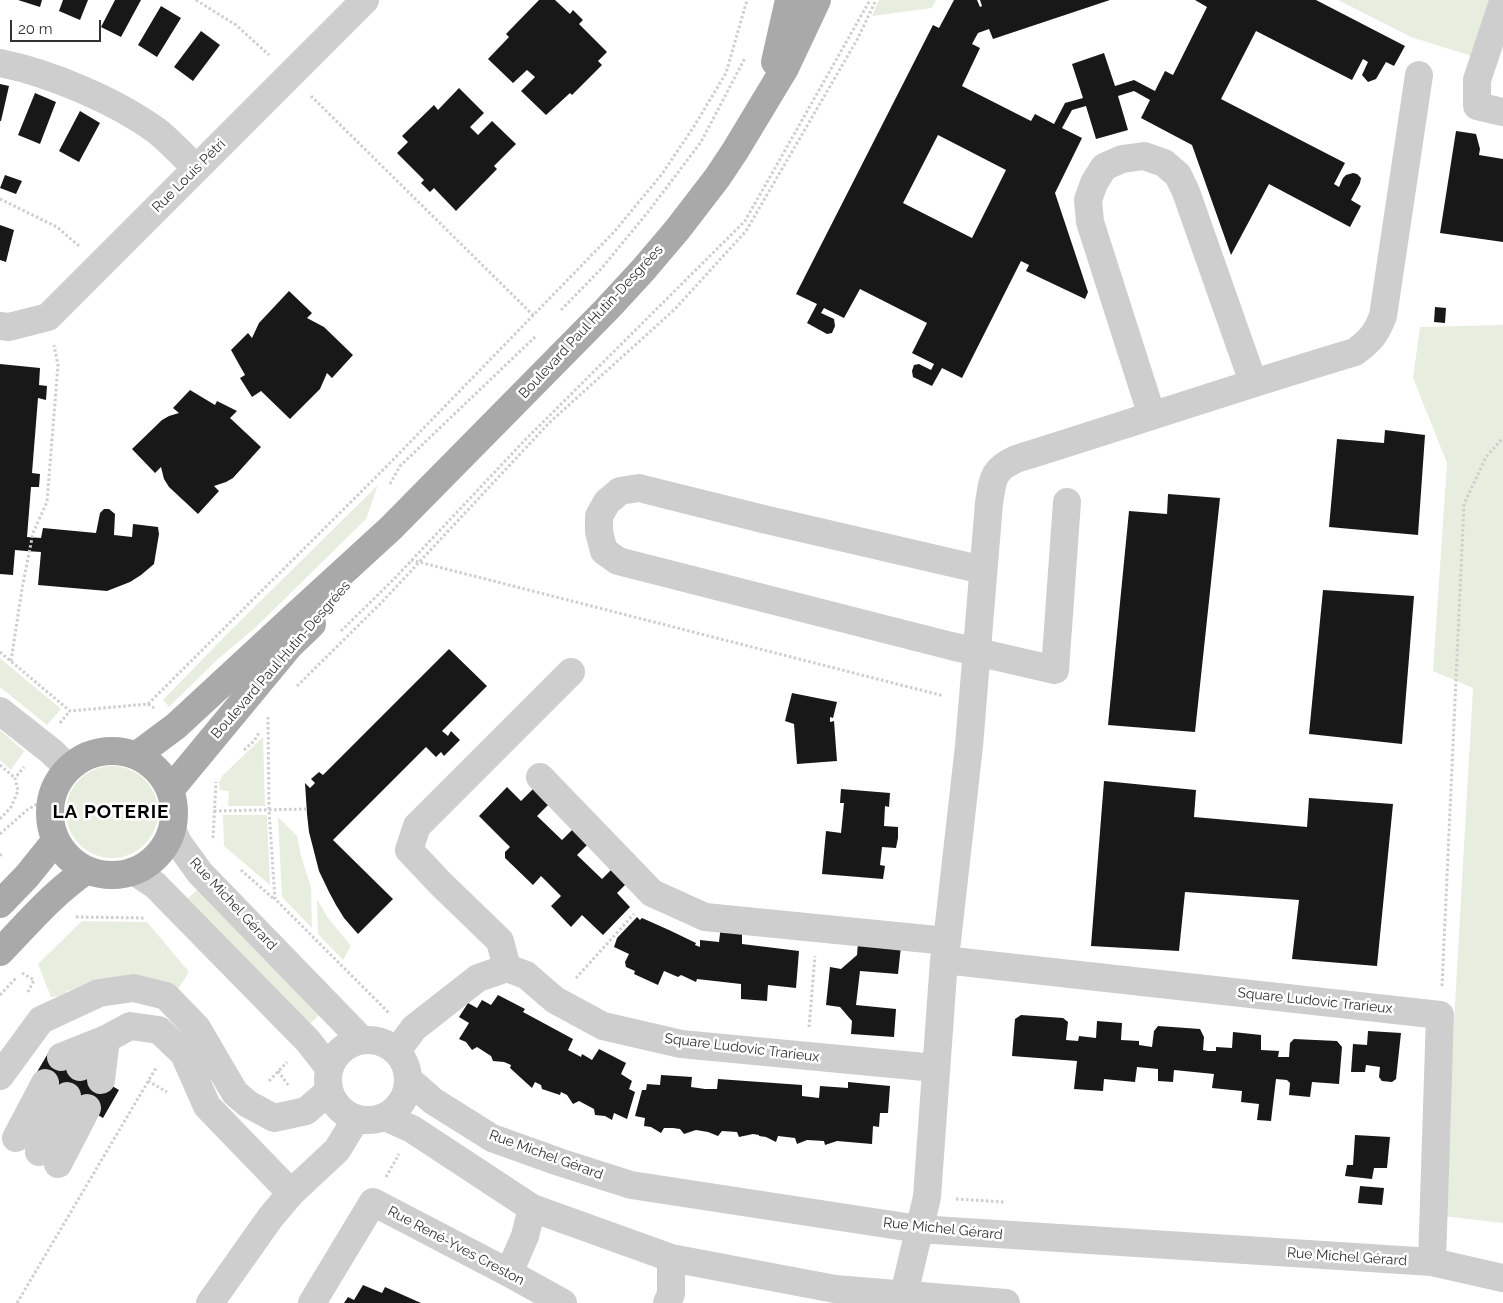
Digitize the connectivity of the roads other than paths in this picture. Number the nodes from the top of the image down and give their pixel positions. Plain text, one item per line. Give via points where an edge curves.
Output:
1 (365, 0) edge
2 (789, 0) edge
3 (817, 0) edge
4 (1503, 2) edge
5 (0, 63) edge
6 (1418, 75) dead end
7 (768, 96) junction
8 (1503, 112) edge
9 (196, 168) junction
10 (0, 326) edge
11 (1253, 382) junction
12 (1152, 416) junction
13 (1067, 502) dead end
14 (391, 528) junction
15 (983, 570) junction
16 (976, 652) junction
17 (571, 672) dead end
18 (0, 711) edge
19 (137, 755) junction
20 (68, 768) junction
21 (540, 777) dead end
22 (170, 790) junction
23 (172, 830) junction
24 (56, 840) junction
25 (87, 870) junction
26 (134, 870) junction
27 (0, 904) edge
28 (946, 951) junction
29 (0, 952) edge
30 (507, 968) junction
31 (362, 1040) junction
32 (397, 1051) junction
33 (81, 1068) dead end
34 (935, 1068) junction
35 (0, 1076) edge
36 (329, 1080) junction
37 (409, 1080) junction
38 (385, 1117) junction
39 (356, 1119) junction
40 (16, 1138) dead end
41 (49, 1158) dead end
42 (292, 1193) junction
43 (532, 1208) junction
44 (919, 1229) junction
45 (671, 1258) junction
46 (1432, 1262) junction
47 (509, 1273) junction
48 (1503, 1278) edge
49 (904, 1294) junction
50 (835, 1296) edge
51 (210, 1303) edge
52 (312, 1303) edge
53 (563, 1303) edge
54 (667, 1303) edge
55 (1006, 1303) edge

1 - 9 street, Rue Louis Pétri
2 - 7 main road, Boulevard Paul Hutin-Desgrées
3 - 7 main road, Boulevard Paul Hutin-Desgrées
4 - 8 street via 1477,80 1477,106
5 - 9 street via 51,77 105,100 158,132
6 - 11 street via 1383,316 1378,328 1369,342 1355,352
7 - 14 main road, Boulevard Paul Hutin-Desgrées via 718,178 677,230 607,309
9 - 10 street, Rue Louis Pétri via 48,317 9,327
11 - 12 street
11 - 12 street via 1178,175 1164,163 1144,156 1122,159 1104,167 1094,183 1088,200 1090,222
12 - 15 street via 1002,465 992,484
13 - 16 street via 1055,670
14 - 19 main road, Boulevard Paul Hutin-Desgrées via 176,726
14 - 22 main road, Boulevard Paul Hutin-Desgrées via 335,602 290,645
15 - 16 street
15 - 16 street via 639,488 620,491 607,502 599,516 604,551 618,562
16 - 28 street
17 - 30 street via 417,826 410,850 500,941
18 - 20 street
19 - 20 main road via 108,750 80,759
19 - 22 main road via 151,764
20 - 24 main road via 52,796 50,819
21 - 28 street, Square Ludovic Trarieux via 652,893 705,917 817,928
22 - 23 main road via 174,810
23 - 26 main road via 158,855
23 - 31 street, Rue Michel Gérard via 200,873
24 - 25 main road via 74,862
24 - 27 main road
25 - 26 main road via 110,875
25 - 29 main road via 67,883
26 - 36 street via 155,885 308,1040
28 - 34 street
28 - 46 street, Square Ludovic Trarieux via 1440,1015
30 - 32 street via 478,978 414,1028
30 - 34 street, Square Ludovic Trarieux via 526,975 555,1000 603,1026 682,1044
31 - 32 street via 387,1043
31 - 36 street via 341,1049 334,1058
32 - 37 street, Rue Michel Gérard via 406,1064
33 - 42 street via 106,1039 130,1026 159,1030 184,1054 207,1106
34 - 44 street via 927,1197
35 - 36 street via 41,1020 99,993 134,988 166,996 197,1028 235,1093 274,1118 306,1111
36 - 39 street via 335,1103
37 - 38 street via 402,1102
37 - 44 street, Rue Michel Gérard via 433,1101 492,1138 632,1185
38 - 39 street
38 - 43 street via 412,1129
39 - 42 street via 337,1150
40 - 41 street via 66,1096
42 - 51 street via 270,1218
43 - 45 street
43 - 47 street via 525,1236
44 - 46 street, Rue Michel Gérard
44 - 49 street
45 - 50 street
45 - 54 street via 671,1294
46 - 48 street, Rue Michel Gérard
47 - 52 street, Rue René-Yves Creston via 373,1202
47 - 53 street, Rue René-Yves Creston
49 - 50 street
49 - 55 street

